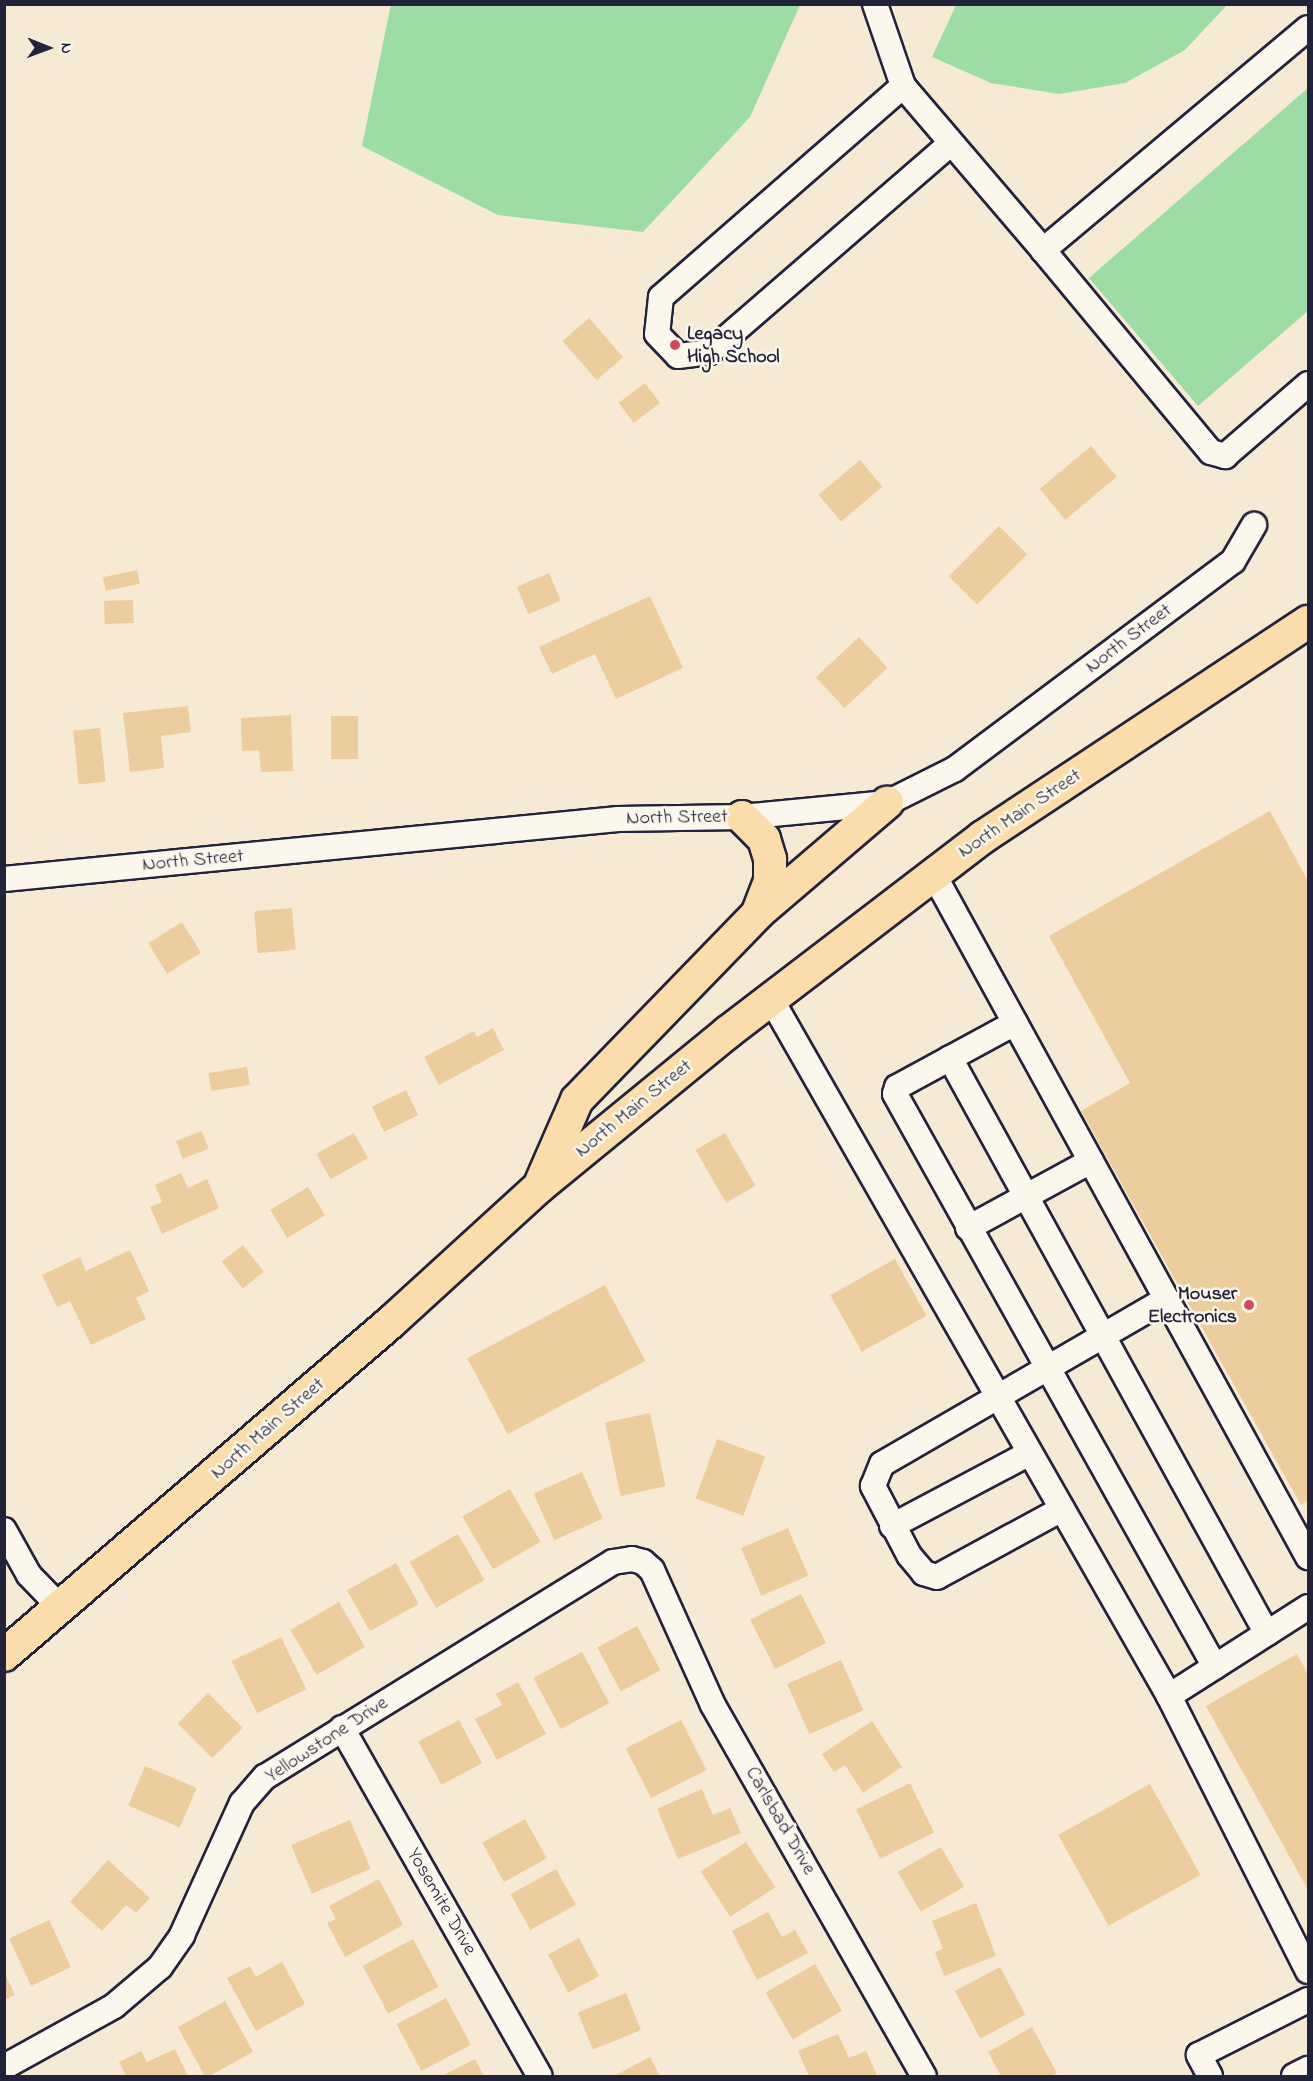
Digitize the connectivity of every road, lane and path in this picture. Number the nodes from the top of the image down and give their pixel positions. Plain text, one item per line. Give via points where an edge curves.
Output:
1 (876, 4) edge
2 (1308, 27) edge
3 (903, 86) junction
4 (951, 144) junction
5 (1043, 250) junction
6 (1308, 384) edge
7 (1254, 525) dead end
8 (1308, 622) edge
9 (887, 802) junction
10 (742, 817) junction
11 (933, 875) junction
12 (4, 879) edge
13 (758, 913) junction
14 (771, 999) junction
15 (1015, 1023) junction
16 (950, 1058) junction
17 (1091, 1161) junction
18 (540, 1186) junction
19 (1026, 1197) junction
20 (968, 1228) junction
21 (1167, 1299) junction
22 (1103, 1336) junction
23 (1047, 1370) junction
24 (999, 1398) junction
25 (1030, 1453) junction
26 (1062, 1509) junction
27 (892, 1526) junction
28 (4, 1530) edge
29 (1308, 1557) edge
30 (643, 1562) joint
31 (60, 1607) junction
32 (1308, 1607) edge
33 (1267, 1634) junction
34 (4, 1655) edge
35 (1215, 1667) junction
36 (1169, 1696) junction
37 (342, 1728) junction
38 (1308, 1971) edge
39 (1308, 2000) edge
40 (4, 2067) edge
41 (1308, 2069) edge
42 (540, 2076) edge
43 (924, 2076) edge
44 (1210, 2076) edge
45 (1294, 2076) edge

1 - 3 street
2 - 5 street
3 - 4 street
3 - 4 street via 661,297 657,334 678,356 710,352
4 - 5 street
5 - 6 street via 1211,452 1225,456
7 - 9 street, North Street via 1233,561 954,769
8 - 11 main road, North Main Street via 983,837
9 - 10 street, North Street
9 - 13 main road
10 - 12 street, North Street via 618,819
10 - 13 main road via 764,839 770,860 770,881
11 - 14 main road, North Main Street
11 - 15 street
13 - 18 main road via 577,1100
14 - 18 main road, North Main Street
14 - 24 street
15 - 16 street
15 - 17 street
16 - 19 street
16 - 20 street via 897,1087 895,1094
17 - 19 street
17 - 21 street
18 - 31 main road, North Main Street via 488,1237
19 - 20 street
19 - 22 street
20 - 23 street
21 - 22 street
21 - 29 street
22 - 23 street
22 - 33 street
23 - 24 street
23 - 35 street
24 - 25 street
24 - 27 street via 882,1464 873,1486
25 - 26 street
25 - 27 street
26 - 27 street via 937,1577 924,1573
26 - 36 street
28 - 31 street via 29,1575
30 - 37 street, Yellowstone Drive via 613,1562
30 - 43 street, Carlsbad Drive via 652,1570 713,1705
31 - 34 main road, North Main Street
32 - 33 street
33 - 35 street
35 - 36 street
36 - 38 street
37 - 40 street, Yellowstone Drive via 265,1777 242,1803 182,1935 160,1967 114,2006
37 - 42 street, Yosemite Drive
39 - 44 street via 1199,2055
41 - 45 street

